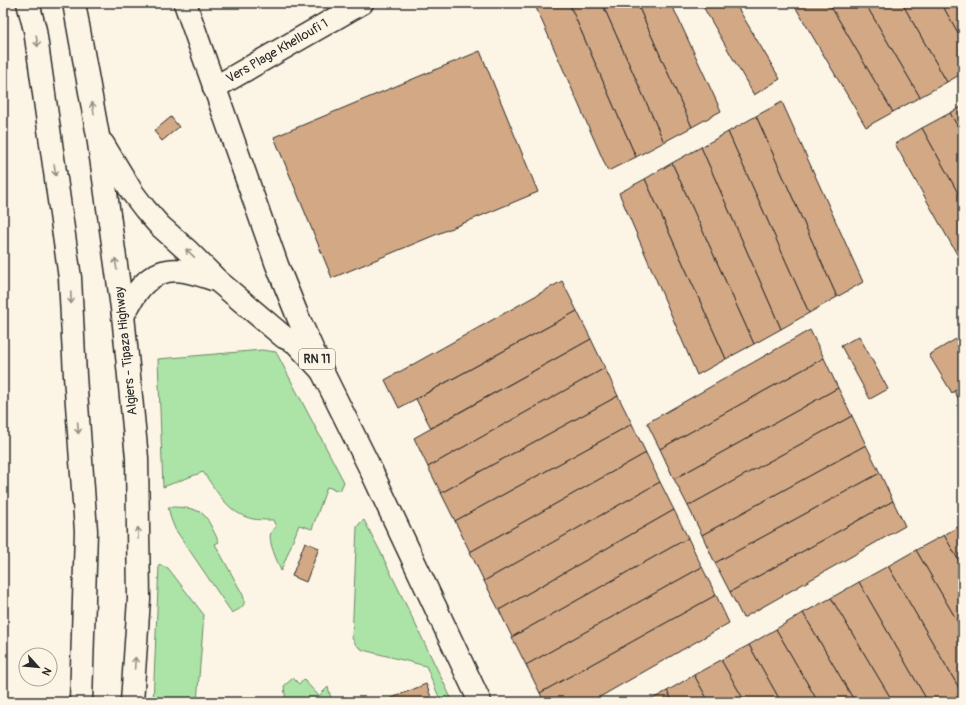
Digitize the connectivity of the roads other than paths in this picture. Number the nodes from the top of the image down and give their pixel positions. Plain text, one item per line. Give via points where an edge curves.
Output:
1 (28, 3) edge
2 (74, 3) edge
3 (184, 3) edge
4 (362, 3) edge
5 (214, 88) junction
6 (98, 136) junction
7 (218, 281) junction
8 (123, 315) junction
9 (322, 371) junction
10 (81, 702) edge
11 (132, 702) edge
12 (480, 702) edge

1 -> 10 main road via 35,30 70,278 74,376 86,531
6 -> 2 main road, Algiers - Tipaza Highway
3 - 5 main road, RN 11
4 - 5 main road, Vers Plage Khelloufi 1
5 - 9 main road, RN 11 via 277,265
7 -> 6 main road via 145,209
8 -> 6 main road, Algiers - Tipaza Highway
7 - 8 main road via 179,270 155,275 141,287
7 - 9 main road via 284,337 295,342
11 -> 8 main road, Algiers - Tipaza Highway via 139,600 137,458
9 - 12 main road, RN 11

